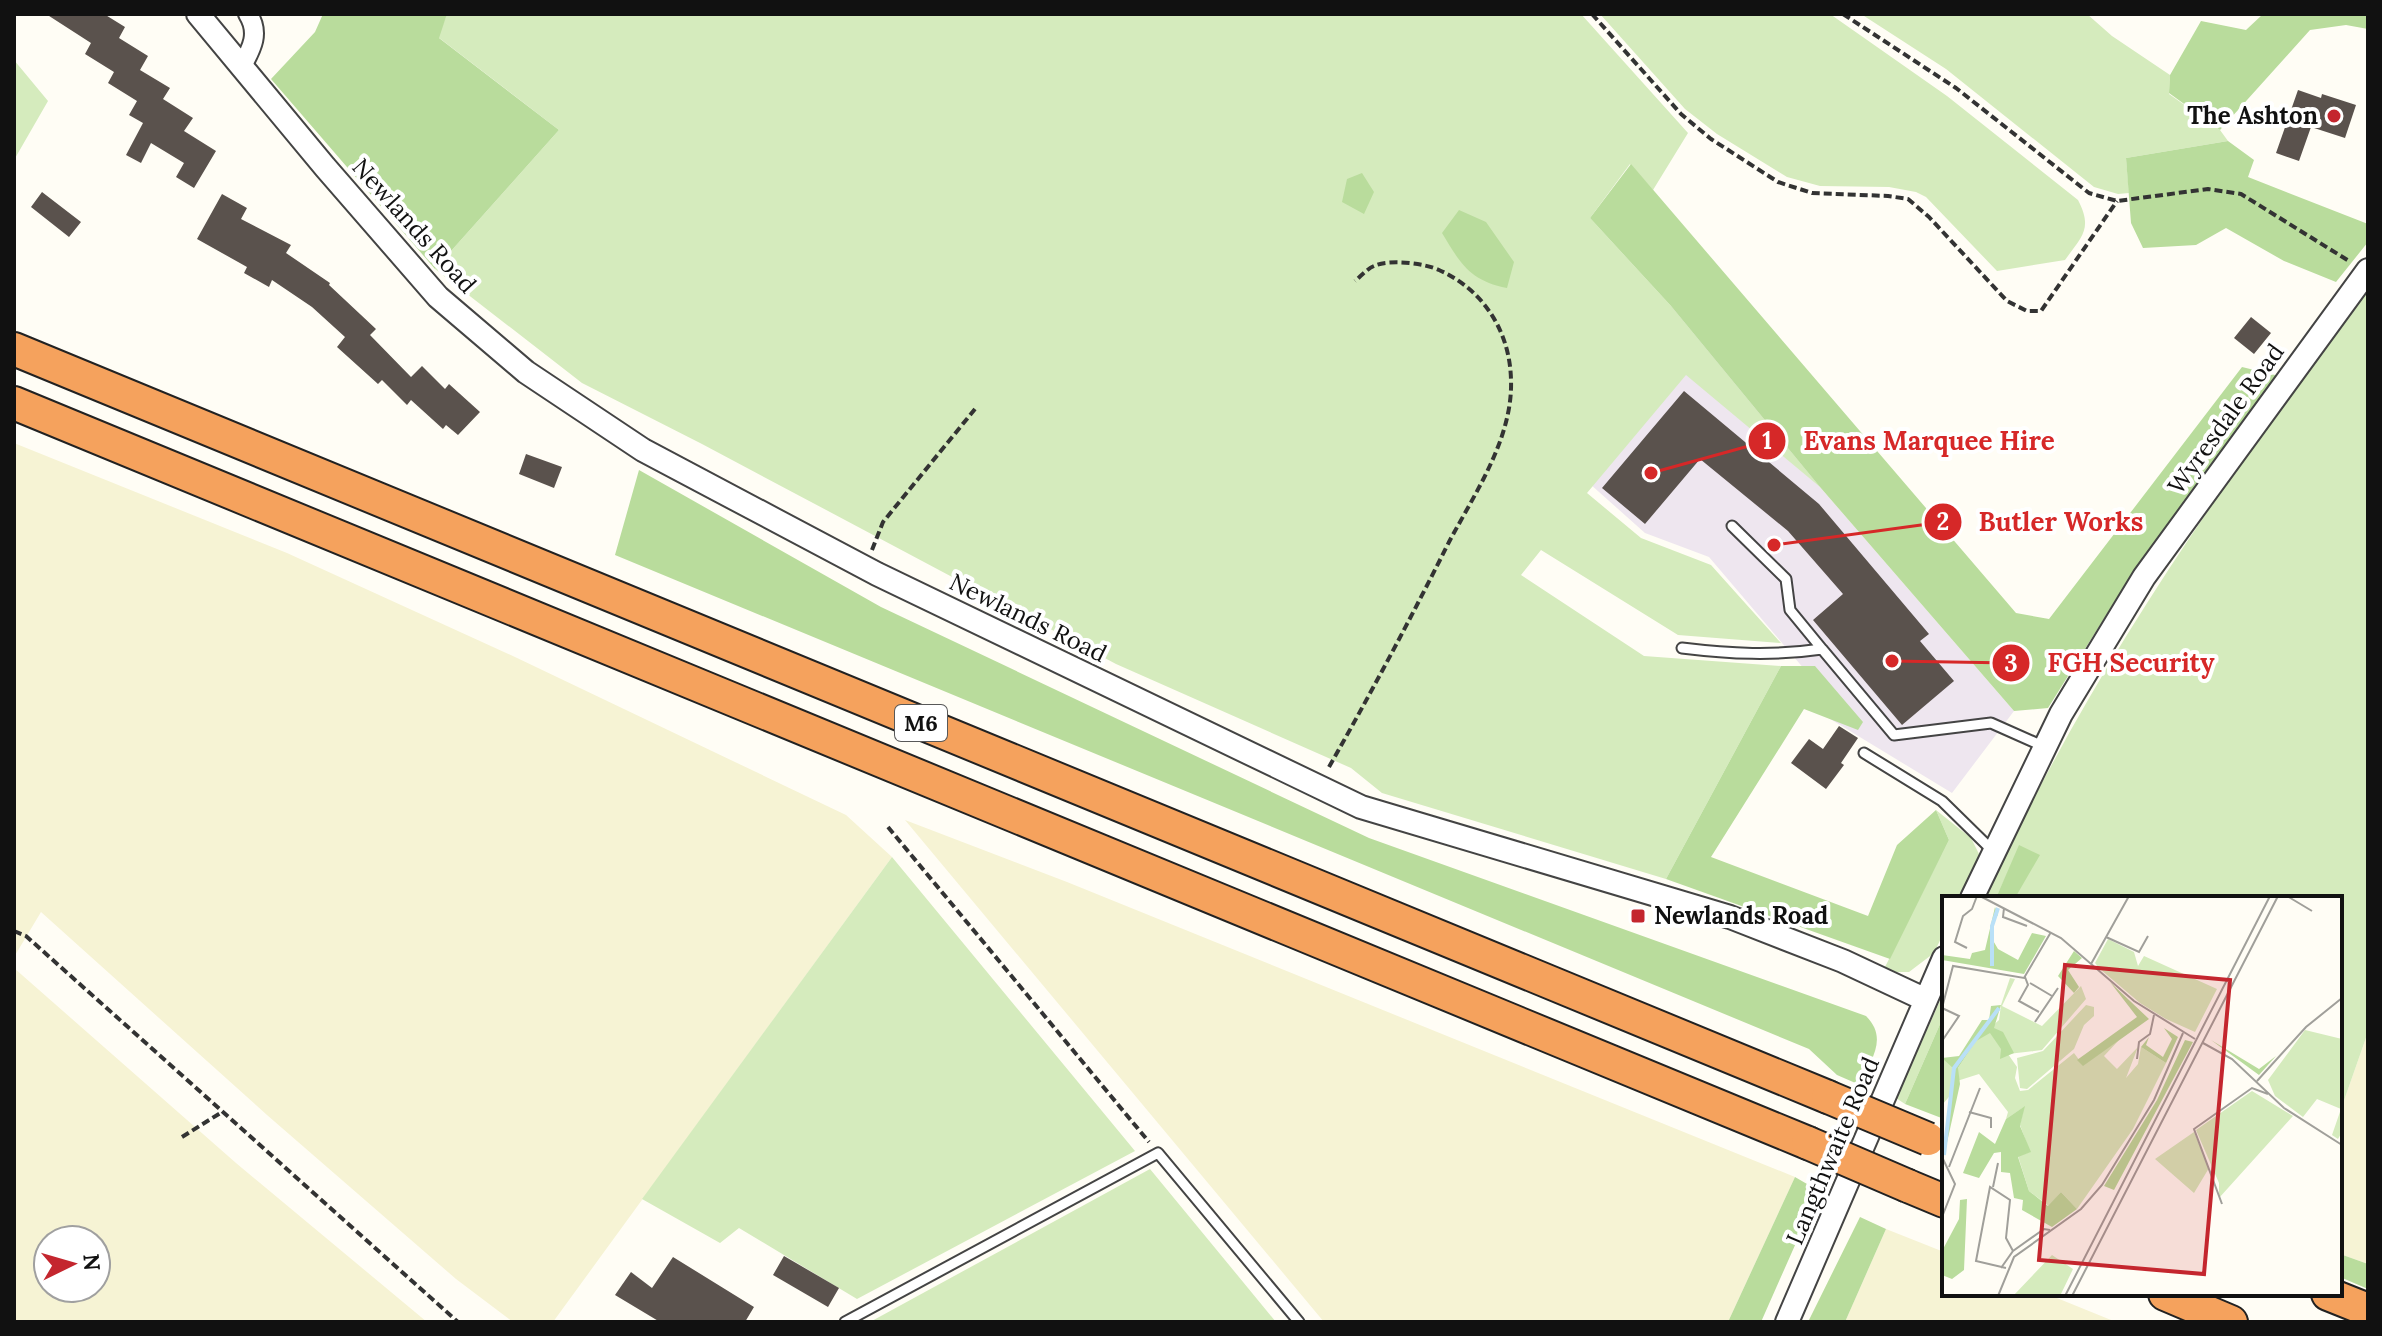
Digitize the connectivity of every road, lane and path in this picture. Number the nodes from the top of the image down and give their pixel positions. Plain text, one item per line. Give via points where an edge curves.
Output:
1 (198, 14) edge
2 (248, 14) edge
3 (1592, 14) edge
4 (1843, 14) edge
5 (242, 66) junction
6 (2117, 201) junction
7 (2367, 271) edge
8 (1355, 281) dead end
9 (14, 349) edge
10 (14, 403) edge
11 (975, 409) dead end
12 (1732, 526) dead end
13 (865, 567) junction
14 (1682, 648) dead end
15 (1822, 649) junction
16 (2045, 747) junction
17 (1864, 753) dead end
18 (1318, 787) junction
19 (888, 827) dead end
20 (1994, 852) junction
21 (1973, 896) edge
22 (14, 931) edge
23 (1942, 962) edge
24 (1924, 999) junction
25 (222, 1112) junction
26 (182, 1137) dead end
27 (1936, 1142) edge
28 (1158, 1153) junction
29 (1942, 1200) edge
30 (2170, 1296) edge
31 (2333, 1296) edge
32 (2368, 1310) edge
33 (458, 1322) edge
34 (845, 1322) edge
35 (1299, 1322) edge
36 (1787, 1322) edge
37 (2231, 1322) edge

1 - 5 street, Newlands Road
2 - 5 street via 256,30
3 - 6 path via 1681,114 1711,139 1778,182 1812,193 1908,199 2007,301 2027,311 2041,311
4 - 6 path via 1956,88 2089,193
5 - 13 street, Newlands Road via 438,297 526,372 643,450
6 - 7 path via 2208,189 2241,194
7 - 16 street, Wyresdale Road via 2144,577
8 - 18 path via 1376,265 1413,263 1464,284 1496,319 1508,347 1512,381 1499,446
9 - 27 highway, M6, bridge
10 - 29 highway, M6, bridge
11 - 13 path via 883,522
12 - 15 lane via 1786,579 1790,610
13 - 18 street, Newlands Road
14 - 15 lane via 1739,654
15 - 16 lane via 1894,735 1991,723
16 - 20 street, Wyresdale Road
17 - 20 lane via 1942,801
18 - 24 street, Newlands Road via 1361,807 1730,917
19 - 28 path
20 - 21 street, Wyresdale Road
22 - 25 path via 26,936
23 - 24 street
24 - 36 street, Langthwaite Road
25 - 26 path
25 - 33 path
28 - 34 lane
28 - 35 lane
30 - 37 highway
31 - 32 highway

